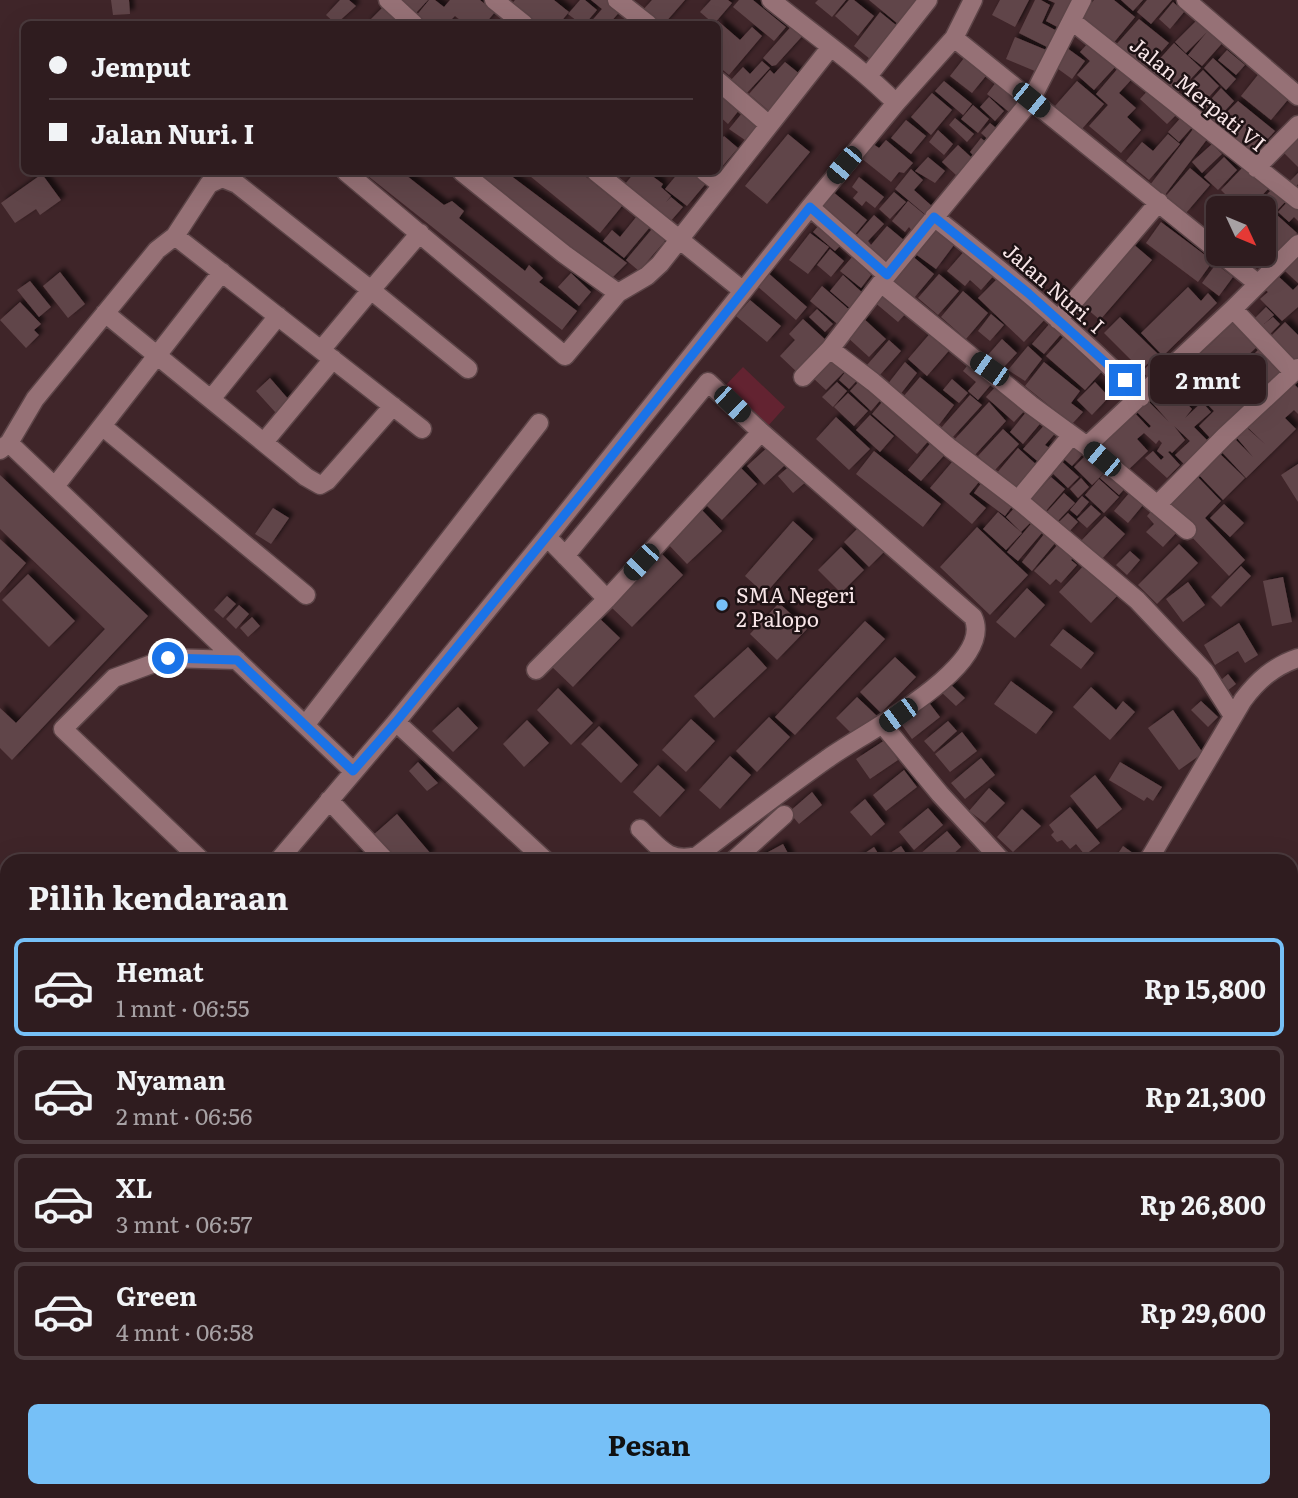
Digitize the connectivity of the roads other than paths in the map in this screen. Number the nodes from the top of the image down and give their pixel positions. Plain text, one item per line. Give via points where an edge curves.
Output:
1 (388, 0) edge
2 (494, 0) edge
3 (617, 0) edge
4 (771, 0) edge
5 (928, 0) edge
6 (973, 0) edge
7 (1082, 0) edge
8 (1186, 0) edge
9 (411, 21) edge
10 (520, 21) edge
11 (644, 21) edge
12 (1072, 21) junction
13 (954, 38) junction
14 (830, 48) junction
15 (868, 76) junction
16 (721, 84) edge
17 (1298, 96) edge
18 (1031, 100) junction
19 (896, 103) junction
20 (769, 125) junction
21 (1298, 125) edge
22 (1256, 168) junction
23 (350, 175) edge
24 (465, 175) edge
25 (600, 175) edge
26 (709, 175) edge
27 (722, 185) junction
28 (1298, 200) edge
29 (1159, 202) junction
30 (810, 207) junction
31 (934, 217) junction
32 (420, 233) junction
33 (175, 236) junction
34 (680, 239) junction
35 (1206, 241) edge
36 (1298, 244) edge
37 (1237, 266) edge
38 (222, 272) junction
39 (884, 279) junction
40 (1258, 283) junction
41 (371, 290) junction
42 (742, 290) junction
43 (618, 293) junction
44 (1233, 309) junction
45 (105, 313) junction
46 (278, 316) junction
47 (1058, 320) junction
48 (830, 349) junction
49 (327, 354) junction
50 (157, 356) junction
51 (686, 363) junction
52 (468, 369) dead end
53 (1296, 370) edge
54 (803, 377) dead end
55 (708, 382) junction
56 (1141, 397) junction
57 (211, 399) junction
58 (393, 406) junction
59 (539, 423) dead end
60 (102, 426) junction
61 (422, 429) dead end
62 (761, 432) junction
63 (1071, 436) junction
64 (264, 442) junction
65 (4, 446) edge
66 (1087, 446) junction
67 (56, 485) junction
68 (1018, 500) junction
69 (1157, 505) junction
70 (1186, 530) dead end
71 (547, 537) junction
72 (565, 556) junction
73 (306, 595) dead end
74 (607, 598) junction
75 (1298, 659) edge
76 (237, 660) junction
77 (536, 670) dead end
78 (1233, 716) junction
79 (396, 722) junction
80 (306, 724) junction
81 (883, 725) junction
82 (353, 771) junction
83 (329, 800) junction
84 (783, 815) dead end
85 (640, 829) dead end
86 (195, 854) edge
87 (284, 854) edge
88 (379, 854) edge
89 (538, 854) edge
90 (667, 854) edge
91 (700, 854) edge
92 (741, 854) edge
93 (996, 854) edge
94 (1152, 854) edge

1 - 9 street
2 - 10 street
3 - 11 street
4 - 14 street
5 - 15 street
6 - 13 street
7 - 12 street
8 - 17 street
12 - 18 street
12 - 22 street, Jalan Merpati VI
13 - 18 street
13 - 19 street
14 - 15 street
14 - 20 street
15 - 19 street
16 - 20 street
18 - 29 street
18 - 31 street
19 - 30 street
20 - 27 street
21 - 22 street
22 - 28 street, Jalan Merpati VI
23 - 32 street
24 - 43 street
25 - 34 street
26 - 27 street
27 - 34 street
29 - 35 street
29 - 47 street
30 - 39 street
30 - 42 street
31 - 39 street
31 - 47 street, Jalan Nuri. I
32 - 41 street
32 - 43 street via 565,356
33 - 38 street
33 - 41 street via 209,184 222,178 237,184
33 - 45 street via 157,250
34 - 42 street
34 - 43 street via 647,276
36 - 40 street
37 - 40 street
38 - 46 street
38 - 50 street
39 - 48 street
39 - 63 street
40 - 44 street
41 - 49 street
41 - 52 street
42 - 51 street
44 - 53 street
44 - 56 street
45 - 50 street
45 - 65 street via 35,399
46 - 49 street
46 - 57 street
47 - 56 street, Jalan Nuri. I
48 - 54 street
48 - 68 street
49 - 58 street
49 - 64 street
50 - 57 street
50 - 60 street
51 - 55 street
51 - 71 street
53 - 69 street
55 - 62 street
55 - 72 street
56 - 66 street
57 - 64 street
58 - 61 street
58 - 64 street via 320,485
59 - 80 street
60 - 67 street
60 - 73 street
62 - 74 street
62 - 81 street via 977,625 973,645 958,665
63 - 66 street
63 - 68 street
65 - 67 street
66 - 69 street
67 - 76 street
68 - 78 street via 1137,600 1205,671
69 - 70 street
71 - 72 street
71 - 79 street
72 - 74 street
74 - 77 street
75 - 78 street via 1261,678
76 - 80 street
76 - 86 street via 168,658 114,678 63,729
78 - 94 street
79 - 82 street
79 - 89 street
80 - 82 street
81 - 91 street via 830,756
81 - 93 street
82 - 83 street
83 - 87 street
83 - 88 street
84 - 92 street
85 - 90 street

